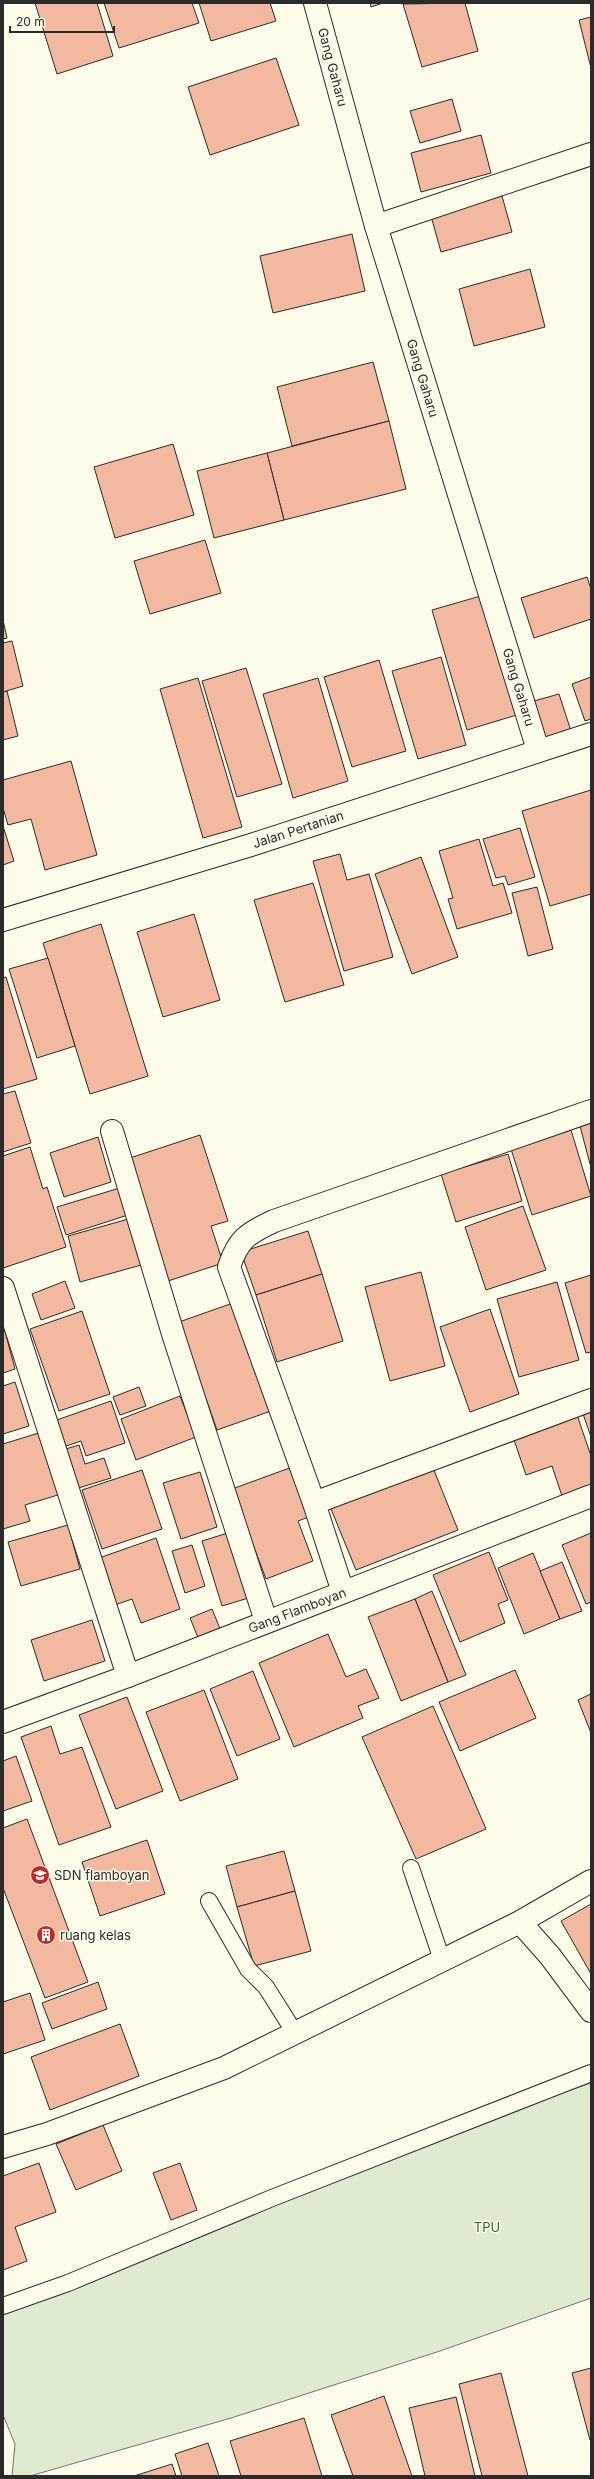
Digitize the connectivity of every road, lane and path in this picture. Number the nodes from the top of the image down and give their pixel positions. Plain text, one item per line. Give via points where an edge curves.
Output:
1 (315, 3) edge
2 (591, 154) edge
3 (376, 226) junction
4 (591, 734) edge
5 (538, 750) junction
6 (3, 920) edge
7 (591, 1111) edge
8 (112, 1131) dead end
9 (3, 1288) edge
10 (591, 1400) edge
11 (591, 1496) edge
12 (314, 1503) junction
13 (343, 1592) junction
14 (266, 1621) junction
15 (128, 1676) junction
16 (3, 1722) edge
17 (411, 1868) dead end
18 (591, 1881) edge
19 (209, 1901) dead end
20 (520, 1922) junction
21 (442, 1960) junction
22 (591, 2011) edge
23 (295, 2033) junction
24 (591, 2073) edge
25 (3, 2147) edge
26 (3, 2306) edge

1 - 3 street, Gang Gaharu
2 - 3 street
3 - 5 street, Gang Gaharu
4 - 5 street, Jalan Pertanian
5 - 6 street, Jalan Pertanian via 251,845
7 - 12 street via 274,1221 243,1237 234,1251 229,1267
8 - 14 street via 174,1337
9 - 15 street
10 - 12 street
11 - 13 street, Gang Flamboyan
12 - 13 street
13 - 14 street, Gang Flamboyan
14 - 15 street, Gang Flamboyan
15 - 16 street, Gang Flamboyan
17 - 21 lane
18 - 20 street
19 - 23 lane via 248,1969 266,1987
20 - 21 street
20 - 22 street via 550,1956
21 - 23 street
23 - 25 street via 224,2068 47,2134
24 - 26 lane via 279,2195 68,2283

